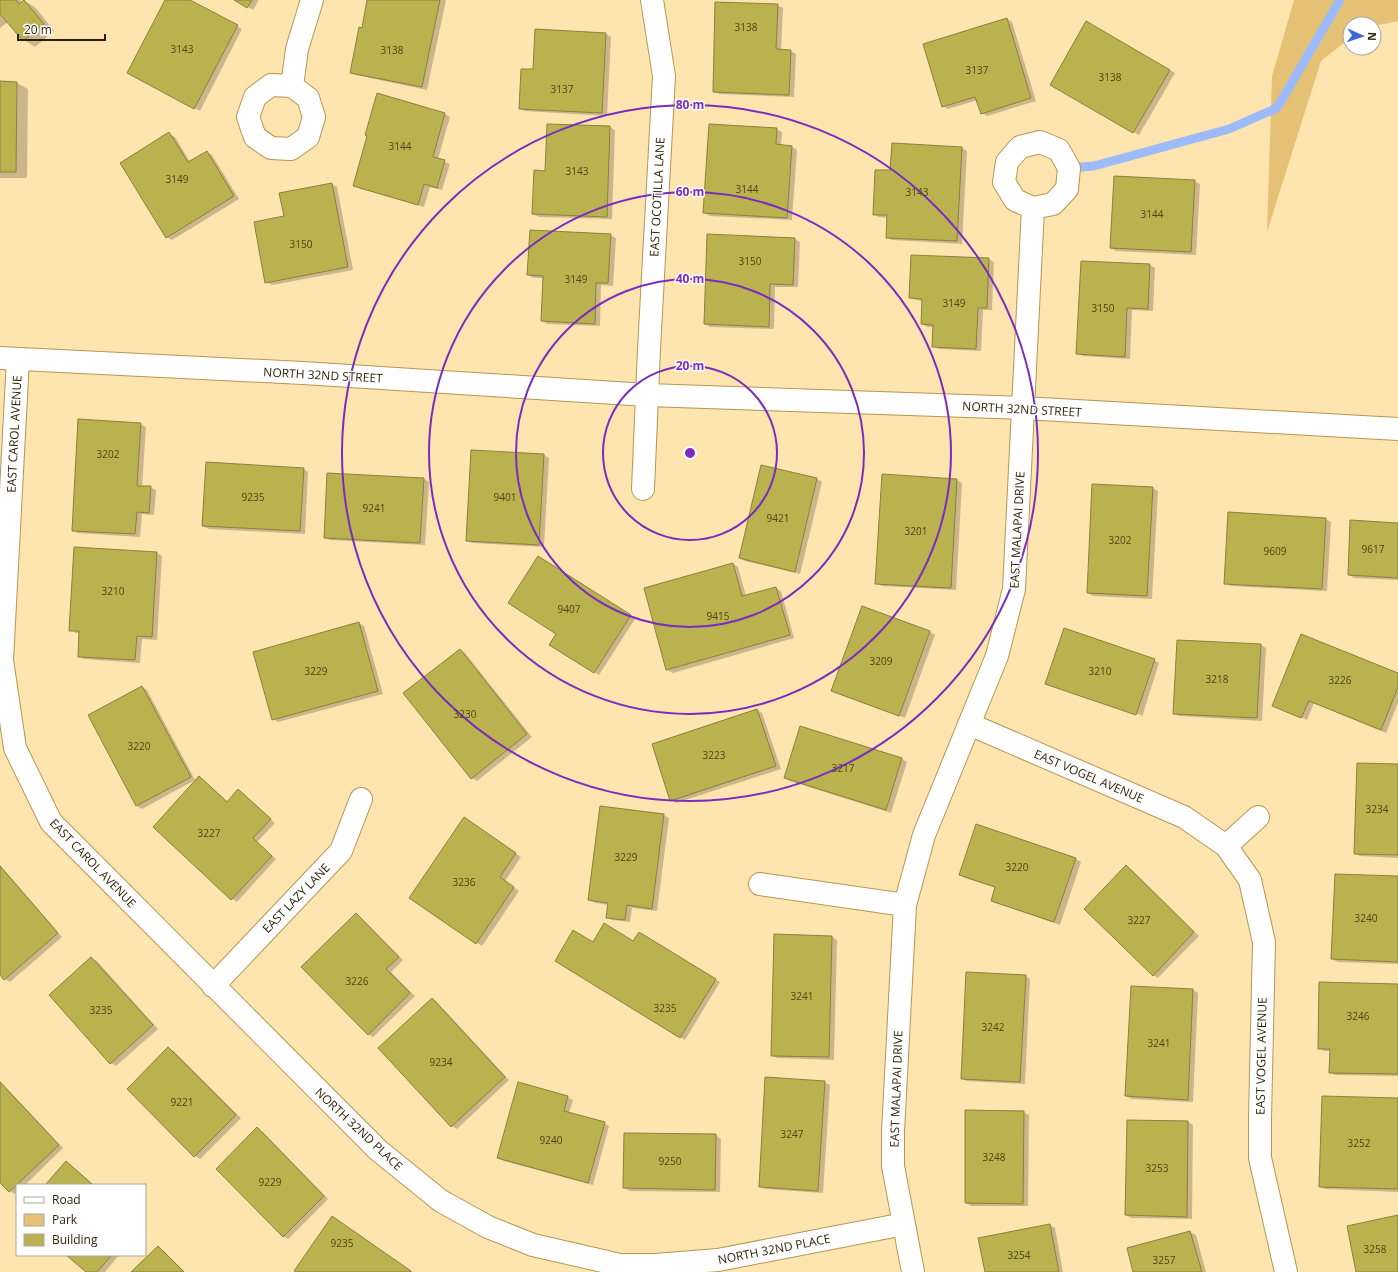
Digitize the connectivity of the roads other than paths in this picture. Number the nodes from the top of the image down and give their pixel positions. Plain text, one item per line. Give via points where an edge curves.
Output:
1 (312, 0) edge
2 (652, 0) edge
3 (292, 86) dead end
4 (1033, 208) dead end
5 (9, 358) edge
6 (647, 395) junction
7 (1023, 408) junction
8 (1398, 429) edge
9 (643, 489) dead end
10 (969, 724) junction
11 (361, 799) dead end
12 (1258, 817) dead end
13 (1226, 846) junction
14 (760, 884) dead end
15 (906, 904) junction
16 (213, 986) junction
17 (904, 1224) junction
18 (913, 1272) edge
19 (1286, 1272) edge

1 - 3 street via 297,49
2 - 6 street, EAST OCOTILLA LANE via 664,76
4 - 7 street, EAST MALAPAI DRIVE
5 - 6 street, NORTH 32ND STREET via 303,373
5 - 16 street, EAST CAROL AVENUE via 2,660 15,748 51,822
6 - 7 street, NORTH 32ND STREET
6 - 9 street
7 - 8 street, NORTH 32ND STREET
7 - 10 street, EAST MALAPAI DRIVE via 1014,589 997,656
10 - 13 street, EAST VOGEL AVENUE via 1184,817
10 - 15 street, EAST MALAPAI DRIVE via 924,835
11 - 16 street, EAST LAZY LANE via 341,851
12 - 13 street
13 - 19 street, EAST VOGEL AVENUE via 1250,880 1264,942 1260,1158
14 - 15 street
15 - 17 street, EAST MALAPAI DRIVE via 893,1132 893,1166
16 - 17 street, NORTH 32ND PLACE via 378,1150 442,1201 488,1227 533,1246 620,1265 655,1265 718,1260
17 - 18 street, EAST MALAPAI DRIVE

